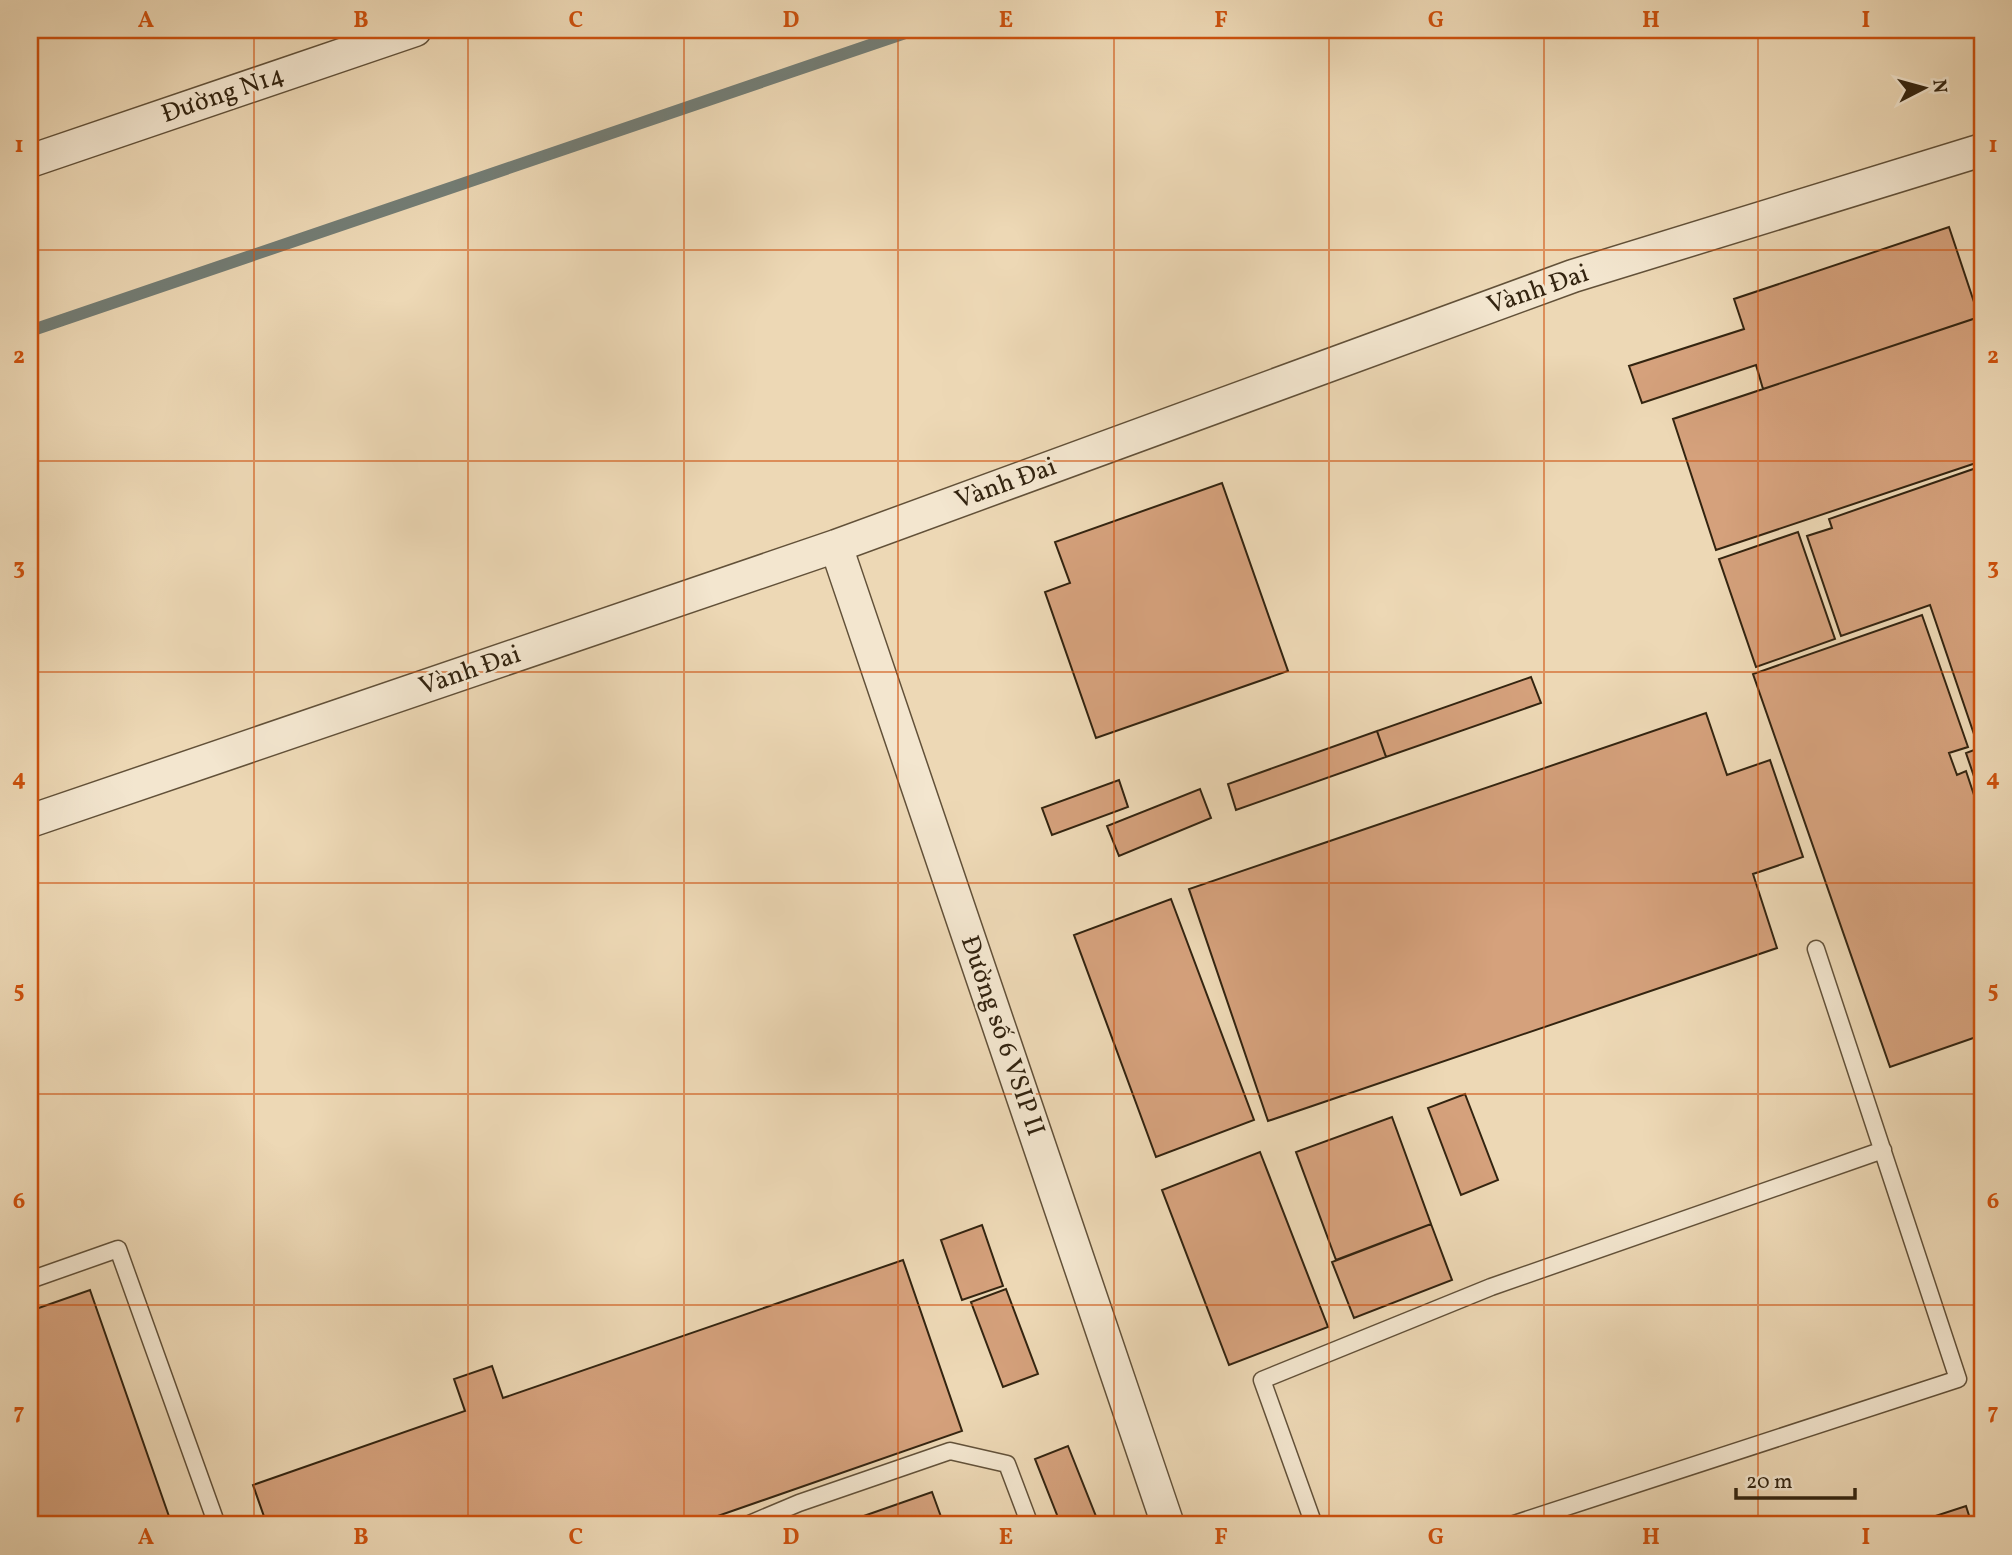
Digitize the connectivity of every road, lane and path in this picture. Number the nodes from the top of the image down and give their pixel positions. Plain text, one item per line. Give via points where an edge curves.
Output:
1 (415, 30) edge
2 (1982, 150) edge
3 (30, 161) edge
4 (836, 546) junction
5 (30, 821) edge
6 (1816, 949) dead end
7 (1883, 1150) junction
8 (30, 1280) edge
9 (217, 1525) edge
10 (747, 1525) edge
11 (1030, 1525) edge
12 (1168, 1525) edge
13 (1314, 1525) edge
14 (1511, 1525) edge

1 - 3 street, Đường N14
2 - 4 street, Vành Đai via 1573,276
4 - 5 street, Vành Đai
4 - 12 street, Đường số 6 VSIP II
6 - 7 lane
7 - 13 lane via 1491,1287 1262,1380
7 - 14 lane via 1958,1379
8 - 9 lane via 118,1250
10 - 11 lane via 950,1451 1007,1464

